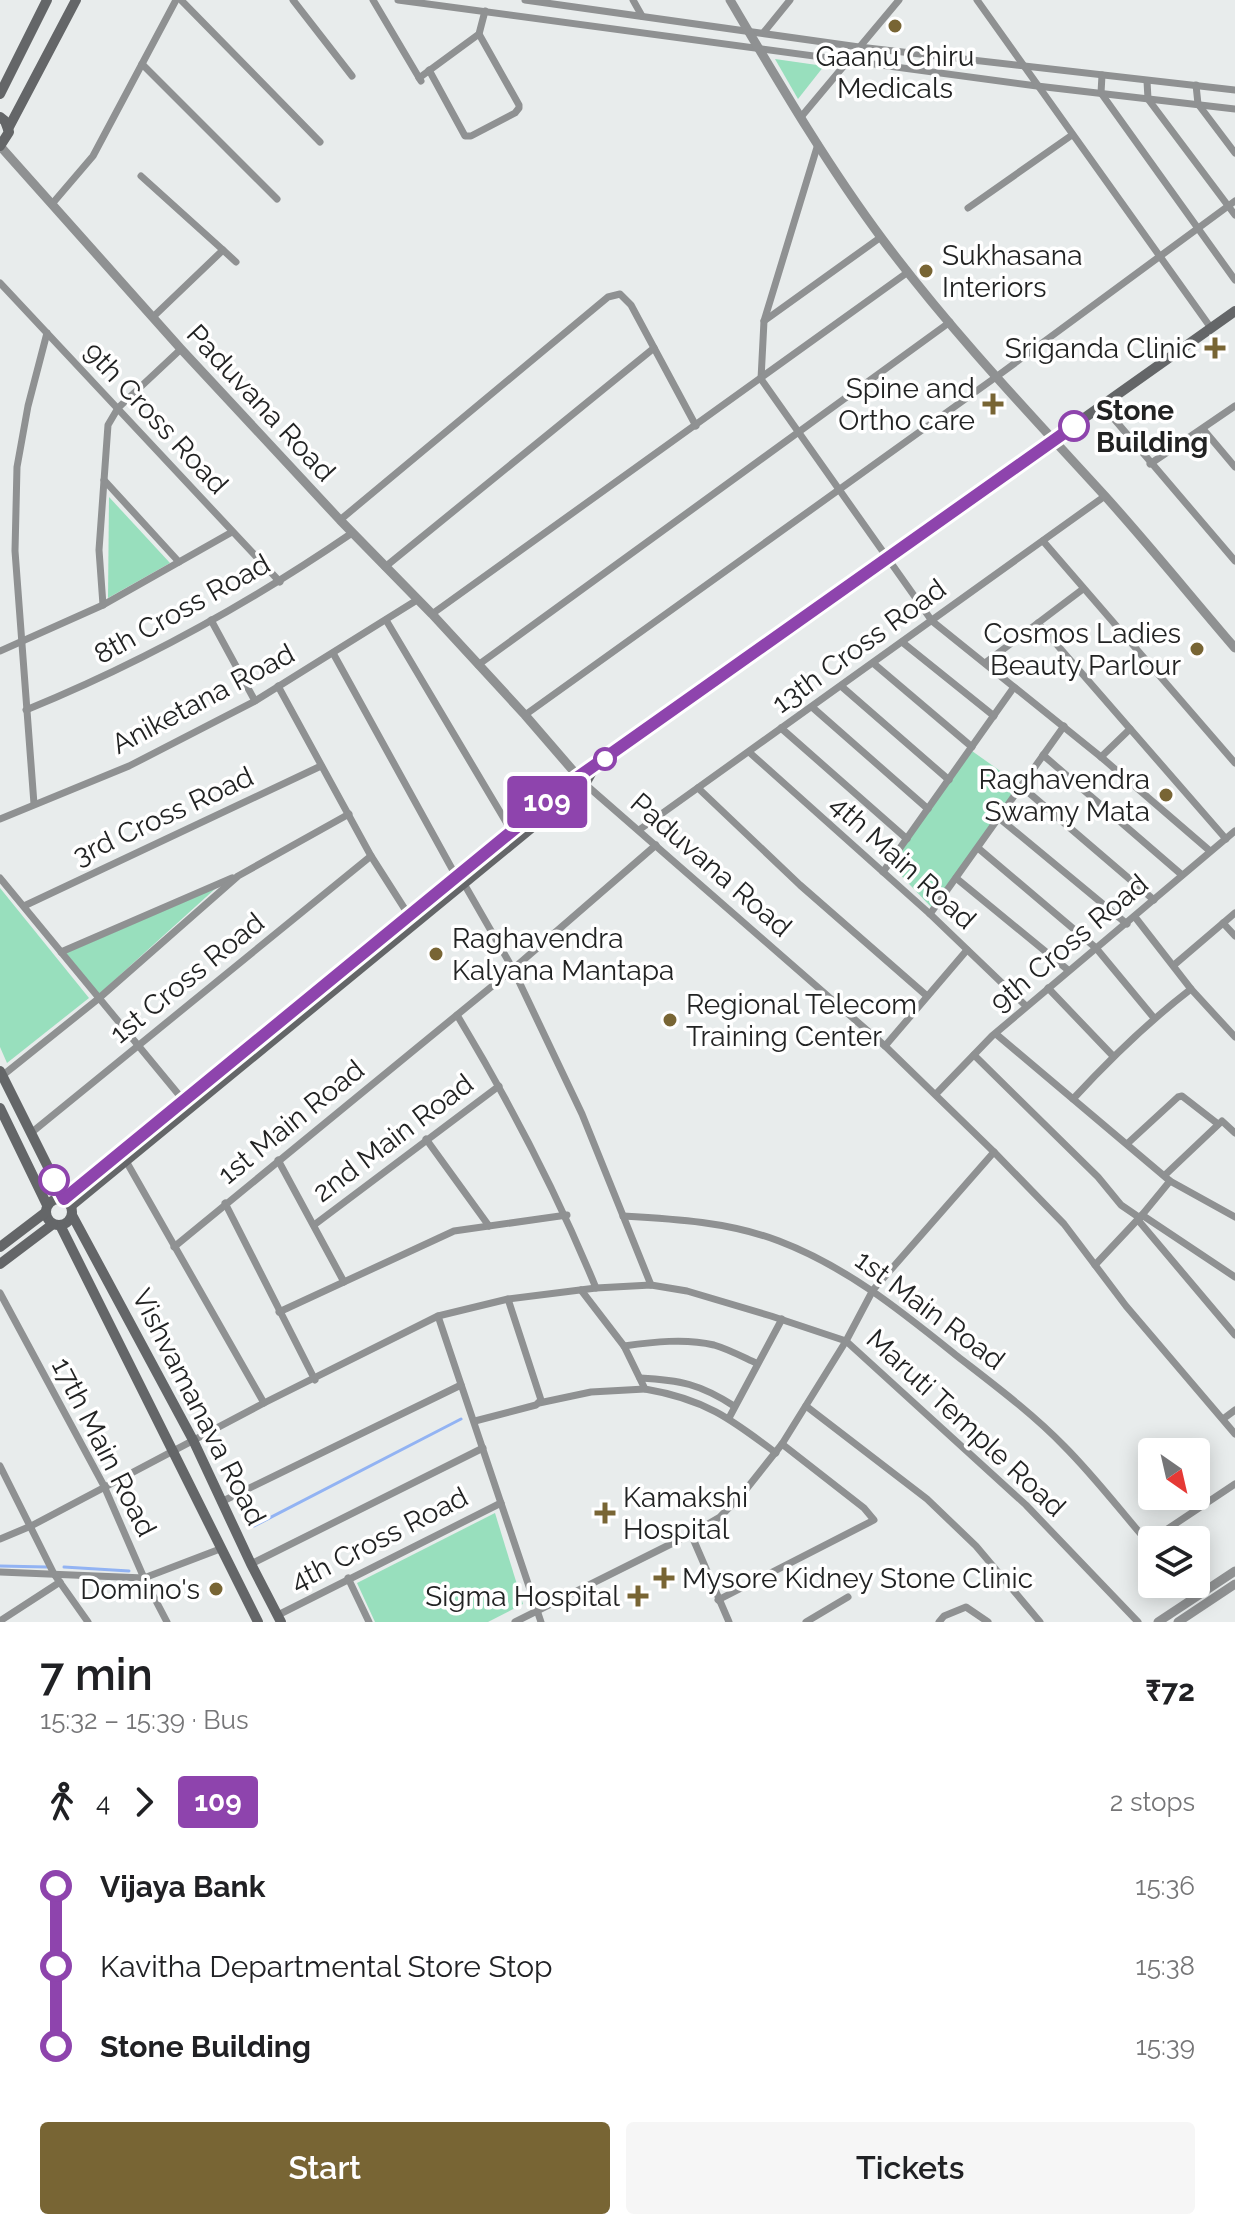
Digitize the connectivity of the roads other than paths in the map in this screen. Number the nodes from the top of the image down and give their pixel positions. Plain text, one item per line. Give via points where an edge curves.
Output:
1 (47, 0) edge
2 (76, 0) edge
3 (178, 0) edge
4 (293, 0) edge
5 (373, 0) edge
6 (398, 0) edge
7 (525, 0) edge
8 (633, 0) edge
9 (730, 0) edge
10 (790, 0) edge
11 (899, 0) edge
12 (977, 0) edge
13 (572, 3) edge
14 (485, 11) junction
15 (642, 16) junction
16 (747, 29) junction
17 (764, 32) junction
18 (479, 34) junction
19 (859, 47) junction
20 (760, 48) junction
21 (848, 60) junction
22 (142, 64) junction
23 (1022, 66) junction
24 (429, 70) junction
25 (1102, 75) junction
26 (352, 76) dead end
27 (1147, 81) junction
28 (1196, 85) junction
29 (1037, 86) junction
30 (1235, 90) edge
31 (1101, 93) junction
32 (0, 94) edge
33 (1148, 99) junction
34 (1198, 104) junction
35 (1235, 109) edge
36 (0, 117) edge
37 (801, 117) junction
38 (8, 129) junction
39 (1072, 135) junction
40 (320, 142) dead end
41 (818, 144) junction
42 (0, 146) edge
43 (1235, 153) edge
44 (141, 176) dead end
45 (277, 199) dead end
46 (1232, 203) edge
47 (52, 204) junction
48 (968, 208) dead end
49 (1235, 215) edge
50 (1198, 228) junction
51 (881, 237) junction
52 (223, 250) junction
53 (1159, 256) junction
54 (236, 262) dead end
55 (908, 272) junction
56 (1235, 280) edge
57 (0, 283) edge
58 (1235, 311) edge
59 (153, 317) junction
60 (764, 321) junction
61 (950, 322) junction
62 (1211, 328) junction
63 (47, 333) junction
64 (654, 348) junction
65 (181, 349) junction
66 (996, 377) junction
67 (761, 379) junction
68 (1103, 406) junction
69 (1235, 406) edge
70 (118, 408) junction
71 (696, 426) junction
72 (1203, 429) junction
73 (797, 434) junction
74 (1052, 442) junction
75 (1150, 464) junction
76 (1235, 467) edge
77 (104, 480) junction
78 (840, 489) junction
79 (1105, 496) junction
80 (340, 520) junction
81 (232, 532) junction
82 (352, 533) junction
83 (1043, 541) junction
84 (888, 559) junction
85 (1235, 561) edge
86 (179, 562) junction
87 (385, 567) junction
88 (280, 582) junction
89 (1083, 589) junction
90 (417, 600) junction
91 (103, 605) junction
92 (432, 614) junction
93 (211, 620) junction
94 (386, 620) junction
95 (932, 621) junction
96 (1038, 623) junction
97 (22, 642) junction
98 (902, 642) junction
99 (1235, 648) edge
100 (0, 651) edge
101 (333, 653) junction
102 (873, 663) junction
103 (985, 663) junction
104 (478, 665) junction
105 (278, 686) junction
106 (841, 686) junction
107 (1014, 687) junction
108 (255, 701) junction
109 (812, 707) junction
110 (26, 710) junction
111 (525, 715) junction
112 (994, 716) junction
113 (1064, 726) junction
114 (781, 728) junction
115 (1130, 729) junction
116 (972, 747) junction
117 (749, 752) junction
118 (1043, 755) junction
119 (1101, 757) junction
120 (1235, 763) edge
121 (321, 766) junction
122 (581, 780) junction
123 (949, 780) junction
124 (1021, 786) junction
125 (698, 788) junction
126 (34, 804) junction
127 (928, 809) junction
128 (349, 814) junction
129 (999, 818) junction
130 (0, 819) edge
131 (639, 830) junction
132 (1235, 831) edge
133 (512, 832) junction
134 (907, 839) junction
135 (1226, 839) junction
136 (656, 845) junction
137 (978, 848) junction
138 (1210, 851) junction
139 (371, 856) junction
140 (883, 872) junction
141 (1182, 875) junction
142 (238, 876) junction
143 (0, 878) edge
144 (956, 878) junction
145 (459, 879) junction
146 (1154, 900) junction
147 (24, 906) junction
148 (1235, 913) edge
149 (408, 914) junction
150 (930, 914) junction
151 (1135, 917) junction
152 (1223, 923) junction
153 (1127, 924) junction
154 (1235, 936) edge
155 (1096, 948) junction
156 (967, 950) junction
157 (61, 952) junction
158 (1174, 965) junction
159 (513, 969) junction
160 (1068, 970) junction
161 (1048, 988) junction
162 (1191, 989) junction
163 (927, 996) junction
164 (98, 999) junction
165 (1026, 1006) junction
166 (457, 1015) junction
167 (1154, 1018) junction
168 (996, 1034) junction
169 (1235, 1037) edge
170 (885, 1046) junction
171 (137, 1047) junction
172 (974, 1055) junction
173 (1113, 1056) junction
174 (1, 1073) edge
175 (499, 1086) junction
176 (936, 1094) junction
177 (1073, 1099) junction
178 (184, 1101) junction
179 (2, 1116) edge
180 (1218, 1124) junction
181 (31, 1133) junction
182 (1235, 1133) edge
183 (426, 1139) junction
184 (1128, 1143) junction
185 (994, 1152) junction
186 (278, 1160) junction
187 (126, 1161) junction
188 (1167, 1178) junction
189 (225, 1203) junction
190 (69, 1207) junction
191 (46, 1209) junction
192 (567, 1215) junction
193 (623, 1216) junction
194 (1235, 1217) edge
195 (1140, 1218) junction
196 (56, 1224) junction
197 (314, 1225) junction
198 (489, 1226) junction
199 (0, 1247) edge
200 (174, 1247) junction
201 (0, 1264) edge
202 (1095, 1265) junction
203 (1235, 1277) edge
204 (344, 1282) junction
205 (651, 1285) junction
206 (596, 1288) junction
207 (581, 1290) junction
208 (873, 1290) junction
209 (0, 1293) edge
210 (508, 1299) junction
211 (279, 1312) junction
212 (438, 1316) junction
213 (782, 1319) junction
214 (1235, 1335) edge
215 (846, 1341) junction
216 (624, 1346) junction
217 (756, 1363) junction
218 (640, 1378) junction
219 (315, 1380) junction
220 (461, 1385) junction
221 (645, 1389) junction
222 (264, 1403) junction
223 (539, 1403) junction
224 (734, 1406) junction
225 (806, 1406) junction
226 (1235, 1410) edge
227 (729, 1418) junction
228 (1223, 1419) junction
229 (475, 1421) junction
230 (1235, 1434) edge
231 (193, 1440) junction
232 (782, 1444) junction
233 (483, 1448) junction
234 (171, 1452) junction
235 (776, 1453) junction
236 (0, 1466) edge
237 (1235, 1484) edge
238 (104, 1486) junction
239 (221, 1502) junction
240 (501, 1503) junction
241 (31, 1526) junction
242 (1176, 1526) edge
243 (1138, 1529) edge
244 (691, 1534) junction
245 (0, 1539) edge
246 (220, 1549) junction
247 (251, 1564) junction
248 (1235, 1571) edge
249 (0, 1572) edge
250 (54, 1574) junction
251 (144, 1578) junction
252 (348, 1578) junction
253 (60, 1582) junction
254 (1235, 1584) edge
255 (1210, 1588) edge
256 (848, 1597) dead end
257 (1194, 1598) edge
258 (718, 1600) junction
259 (536, 1611) junction
260 (280, 1618) edge
261 (0, 1621) edge
262 (88, 1622) edge
263 (167, 1622) edge
264 (258, 1622) edge
265 (369, 1622) edge
266 (515, 1622) edge
267 (541, 1622) edge
268 (729, 1622) edge
269 (806, 1622) edge
270 (939, 1622) edge
271 (988, 1622) edge
272 (1040, 1622) edge
273 (1138, 1622) edge
274 (1158, 1622) edge
275 (1178, 1622) edge

1 - 32 main road
2 - 38 main road
3 - 22 street
3 - 40 street
4 - 26 street
5 - 24 street via 420,79
6 - 14 street
7 - 13 street
8 - 15 street
9 - 16 street
10 - 17 street
11 - 19 street
12 - 23 street
13 - 15 street
14 - 18 street
14 - 20 street
15 - 16 street
16 - 17 street
16 - 20 street
17 - 19 street
18 - 24 street
18 - 24 street via 519,105 515,113 465,136
19 - 21 street
19 - 23 street
20 - 21 street
20 - 37 street
21 - 29 street
21 - 37 street
22 - 45 street
22 - 47 street via 93,156
23 - 25 street
23 - 29 street
25 - 27 street
25 - 31 street
27 - 28 street
27 - 33 street
28 - 30 street
28 - 34 street
29 - 31 street
29 - 39 street
31 - 33 street
31 - 50 street
33 - 34 street
33 - 46 street
34 - 35 street
34 - 43 street
36 - 38 main road
37 - 41 street
38 - 42 main road
39 - 48 street
39 - 53 street
41 - 51 street
41 - 60 street
42 - 47 street, Paduvana Road
44 - 52 street
46 - 49 street
46 - 50 street
47 - 59 street, Paduvana Road
50 - 53 street
50 - 56 street
51 - 55 street
51 - 60 street
52 - 54 street
52 - 59 street
53 - 62 street
53 - 66 street
55 - 61 street
55 - 67 street
57 - 63 street, 9th Cross Road
58 - 62 main road
59 - 65 street, Paduvana Road
60 - 67 street
61 - 66 street
61 - 73 street
62 - 68 main road
63 - 70 street, 9th Cross Road
63 - 97 street via 17,467 15,551
64 - 71 street
64 - 80 street via 631,305 620,294 608,297
64 - 87 street
65 - 70 street
65 - 80 street, Paduvana Road
66 - 74 street
66 - 78 street
67 - 71 street
67 - 73 street
68 - 74 main road
68 - 75 street
69 - 72 street
70 - 77 street via 108,425
70 - 81 street, 9th Cross Road
71 - 92 street
72 - 75 street
72 - 76 street
73 - 78 street
73 - 104 street
74 - 79 street
74 - 84 main road
75 - 85 street
77 - 86 street
77 - 91 street via 99,550
78 - 84 street
78 - 111 street
79 - 83 street, 13th Cross Road
79 - 99 street
80 - 82 street, Paduvana Road
81 - 86 street
81 - 88 street, 9th Cross Road
82 - 87 street, Paduvana Road
82 - 88 street, 8th Cross Road
83 - 89 street
83 - 95 street, 13th Cross Road
84 - 95 street
84 - 122 main road
86 - 91 street
87 - 90 street, Paduvana Road
88 - 93 street, 8th Cross Road
89 - 96 street
89 - 120 street
90 - 92 street, Paduvana Road
90 - 94 street, Aniketana Road
91 - 97 street
92 - 104 street, Paduvana Road
93 - 108 street
93 - 110 street, 8th Cross Road via 96,681
94 - 101 street, Aniketana Road
94 - 133 street
95 - 98 street, 13th Cross Road
95 - 103 street
96 - 103 street
96 - 115 street
97 - 100 street
97 - 110 street
98 - 102 street, 13th Cross Road
98 - 112 street
101 - 105 street, Aniketana Road
101 - 145 street
102 - 106 street, 13th Cross Road
102 - 116 street
103 - 107 street
104 - 111 street, Paduvana Road
105 - 108 street, Aniketana Road
105 - 121 street
106 - 109 street, 13th Cross Road
106 - 123 street
107 - 112 street
107 - 113 street
108 - 126 street, Aniketana Road via 129,766
109 - 114 street, 13th Cross Road
109 - 127 street
110 - 126 street
111 - 122 street, Paduvana Road
112 - 116 street
113 - 118 street
113 - 119 street
114 - 117 street, 13th Cross Road
114 - 134 street
115 - 119 street
115 - 135 street
116 - 123 street
117 - 125 street, 13th Cross Road
117 - 140 street, 4th Main Road
118 - 124 street
118 - 141 street
119 - 138 street
121 - 128 street
121 - 147 street, 3rd Cross Road
122 - 131 street, Paduvana Road
122 - 133 main road
122 - 145 main road
123 - 127 street
124 - 129 street
124 - 146 street
125 - 131 street, 13th Cross Road
125 - 163 street
126 - 130 street, Aniketana Road
127 - 134 street
128 - 139 street
128 - 142 street, 1st Cross Road
129 - 137 street
129 - 153 street
131 - 136 street, Paduvana Road
132 - 135 street, 9th Cross Road
133 - 145 main road
134 - 140 street
135 - 138 street, 9th Cross Road
136 - 159 street, 1st Main Road
136 - 170 street, Paduvana Road
137 - 144 street
137 - 155 street
138 - 141 street, 9th Cross Road
139 - 149 street
139 - 171 street, 1st Cross Road
140 - 150 street, 4th Main Road
141 - 146 street, 9th Cross Road
142 - 157 street
142 - 164 street, 1st Cross Road
143 - 147 street
144 - 150 street
144 - 160 street
145 - 149 main road
145 - 159 street
145 - 187 main road
146 - 151 street, 9th Cross Road
147 - 157 street
148 - 152 street
149 - 178 main road
150 - 156 street, 4th Main Road
151 - 153 street, 9th Cross Road
151 - 158 street
152 - 154 street
152 - 158 street
153 - 155 street, 9th Cross Road
155 - 160 street, 9th Cross Road
155 - 167 street
156 - 163 street
156 - 165 street, 4th Main Road
157 - 164 street
158 - 162 street
159 - 166 street, 1st Main Road
159 - 193 street via 582,1114
160 - 161 street, 9th Cross Road
161 - 165 street, 9th Cross Road
161 - 173 street
162 - 167 street
162 - 169 street
163 - 170 street
164 - 171 street
164 - 174 street, 1st Cross Road
165 - 168 street, 9th Cross Road
166 - 175 street
166 - 186 street, 1st Main Road
167 - 173 street
168 - 172 street, 9th Cross Road
168 - 177 street
170 - 176 street, Paduvana Road
171 - 178 street
171 - 181 street, 1st Cross Road
172 - 176 street, 9th Cross Road
172 - 195 street via 1121,1205
173 - 177 street
174 - 181 main road, Vishvamanava Road
175 - 183 street, 2nd Main Road
175 - 192 street
176 - 185 street, Paduvana Road
177 - 184 street
178 - 190 main road
179 - 191 main road
180 - 182 street via 1222,1121
180 - 184 street via 1182,1096
180 - 188 street
181 - 190 main road, Vishvamanava Road
183 - 197 street, 2nd Main Road
183 - 198 street
184 - 188 street
185 - 202 street, Paduvana Road via 1064,1224
185 - 208 street
186 - 189 street, 1st Main Road
186 - 197 street
187 - 190 main road
187 - 200 street
188 - 194 street
188 - 195 street
189 - 200 street, 1st Main Road
189 - 211 street
190 - 191 main road via 53,1200
190 - 196 main road via 68,1222
190 - 231 main road, Vishvamanava Road
191 - 196 main road, Vishvamanava Road
191 - 199 main road
192 - 198 street
192 - 206 street
193 - 205 street
193 - 208 street, 1st Main Road via 709,1223 777,1240
195 - 202 street
195 - 203 street
195 - 214 street
196 - 201 main road
196 - 234 main road, Vishvamanava Road
197 - 204 street
198 - 204 street via 454,1231
200 - 222 street
202 - 228 street, Paduvana Road
204 - 211 street
205 - 206 street, Maruti Temple Road
205 - 213 street, Maruti Temple Road
206 - 207 street, Maruti Temple Road
207 - 210 street, Maruti Temple Road
207 - 216 street
208 - 215 street
208 - 243 street, 1st Main Road via 1062,1444
209 - 238 street, 17th Main Road
210 - 212 street, Maruti Temple Road
210 - 223 street
211 - 219 street
212 - 219 street, Maruti Temple Road
212 - 220 street
213 - 215 street, Maruti Temple Road
213 - 217 street
215 - 225 street
215 - 273 street, Maruti Temple Road via 1026,1505
216 - 217 street via 697,1343
216 - 218 street
217 - 224 street
218 - 221 street
218 - 224 street via 699,1385
219 - 222 street, Maruti Temple Road
220 - 229 street
220 - 239 street
221 - 223 street via 591,1392
221 - 227 street via 677,1395
222 - 231 street, Maruti Temple Road
223 - 229 street
224 - 227 street
225 - 232 street
225 - 272 street via 927,1499 976,1546
226 - 228 street
227 - 235 street
228 - 230 street, Paduvana Road
229 - 233 street
231 - 234 street
231 - 239 main road, Vishvamanava Road
232 - 235 street
232 - 258 street via 874,1520
233 - 240 street
233 - 247 street
234 - 238 street
234 - 246 main road, Vishvamanava Road
235 - 244 street via 720,1517
236 - 241 street
237 - 242 street
238 - 241 street
238 - 251 street, 17th Main Road
239 - 247 main road, Vishvamanava Road
240 - 252 street, 4th Cross Road
240 - 259 street
241 - 245 street
241 - 250 street
244 - 258 street
244 - 259 street
246 - 251 street
246 - 264 main road, Vishvamanava Road
247 - 260 main road, Vishvamanava Road
248 - 255 street
249 - 250 street
250 - 251 street
250 - 253 street
251 - 263 street, 17th Main Road
252 - 260 street, 4th Cross Road
252 - 265 street
253 - 261 street
253 - 262 street
254 - 275 street
256 - 269 street
257 - 274 street
258 - 268 street
259 - 266 street
259 - 267 street
270 - 271 street via 966,1607

